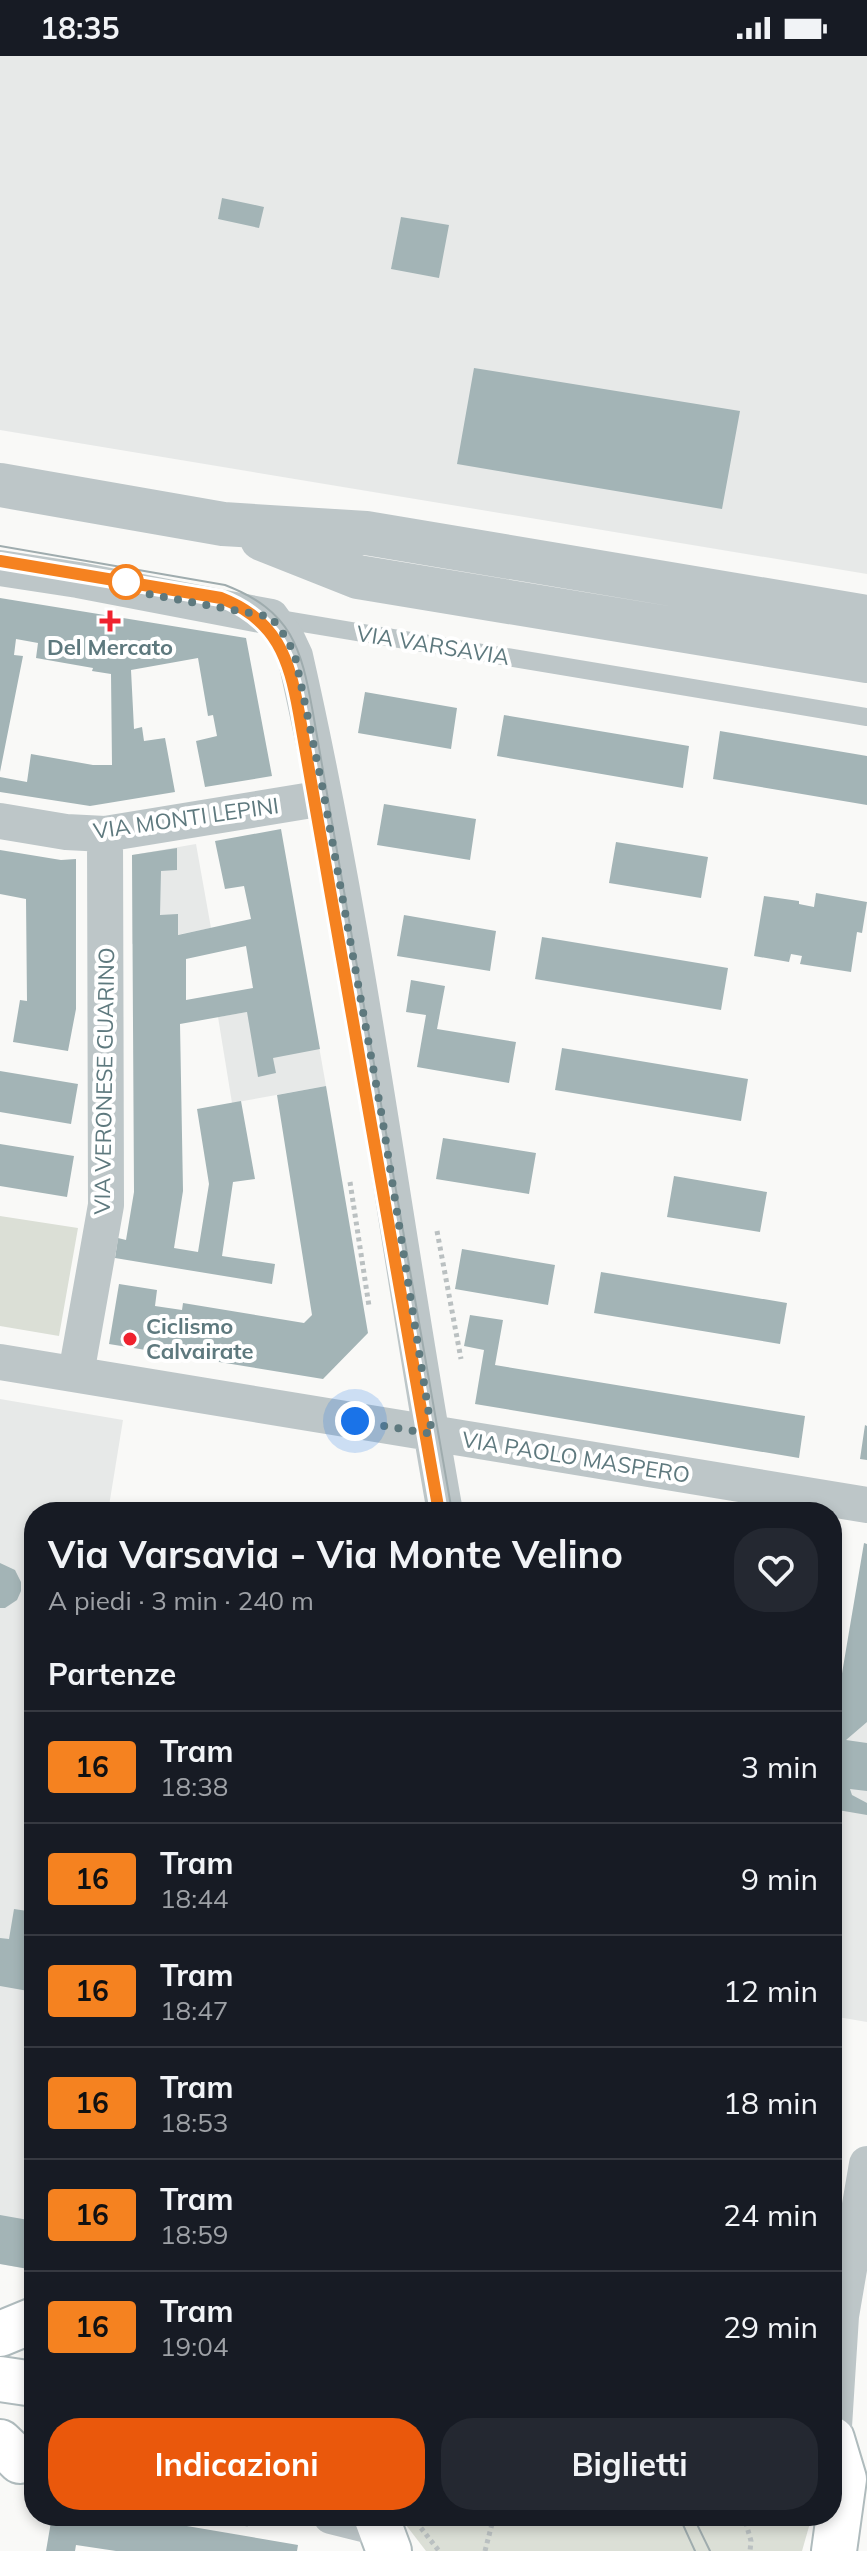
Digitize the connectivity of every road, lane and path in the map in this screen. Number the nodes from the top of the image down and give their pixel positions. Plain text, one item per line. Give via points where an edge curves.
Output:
1 (6, 488) edge
2 (223, 524) junction
3 (0, 568) edge
4 (271, 617) junction
5 (867, 617) edge
6 (867, 661) edge
7 (867, 717) edge
8 (324, 798) junction
9 (0, 821) edge
10 (105, 834) junction
11 (350, 1182) dead end
12 (437, 1231) dead end
13 (369, 1306) dead end
14 (461, 1359) dead end
15 (0, 1362) edge
16 (76, 1374) junction
17 (432, 1434) junction
18 (443, 1502) edge
19 (867, 1505) edge
20 (867, 2164) edge
21 (842, 2291) edge
22 (24, 2324) edge
23 (0, 2334) edge
24 (0, 2379) edge
25 (24, 2383) edge
26 (842, 2427) edge
27 (844, 2462) edge
28 (491, 2526) edge
29 (747, 2526) edge
30 (837, 2526) edge
31 (390, 2528) edge
32 (439, 2551) edge
33 (485, 2551) edge
34 (750, 2551) edge
35 (834, 2551) edge

1 - 2 street
2 - 5 street via 366,533
2 - 6 street via 358,577
3 - 4 street, VIA VARSAVIA
4 - 7 lane, VIA VARSAVIA
4 - 8 street via 295,656
8 - 10 street, VIA MONTI LEPINI
8 - 17 street
9 - 10 street, VIA MONTI LEPINI
10 - 16 street, VIA VERONESE GUARINO via 106,1205
11 - 13 path
12 - 14 path
15 - 16 street, VIA PAOLO MASPERO
16 - 17 street, VIA PAOLO MASPERO
17 - 18 street
17 - 19 street, VIA PAOLO MASPERO
20 - 21 street
22 - 23 main road
24 - 25 main road
26 - 27 street
28 - 33 path
29 - 34 path
30 - 35 main road
31 - 32 path

